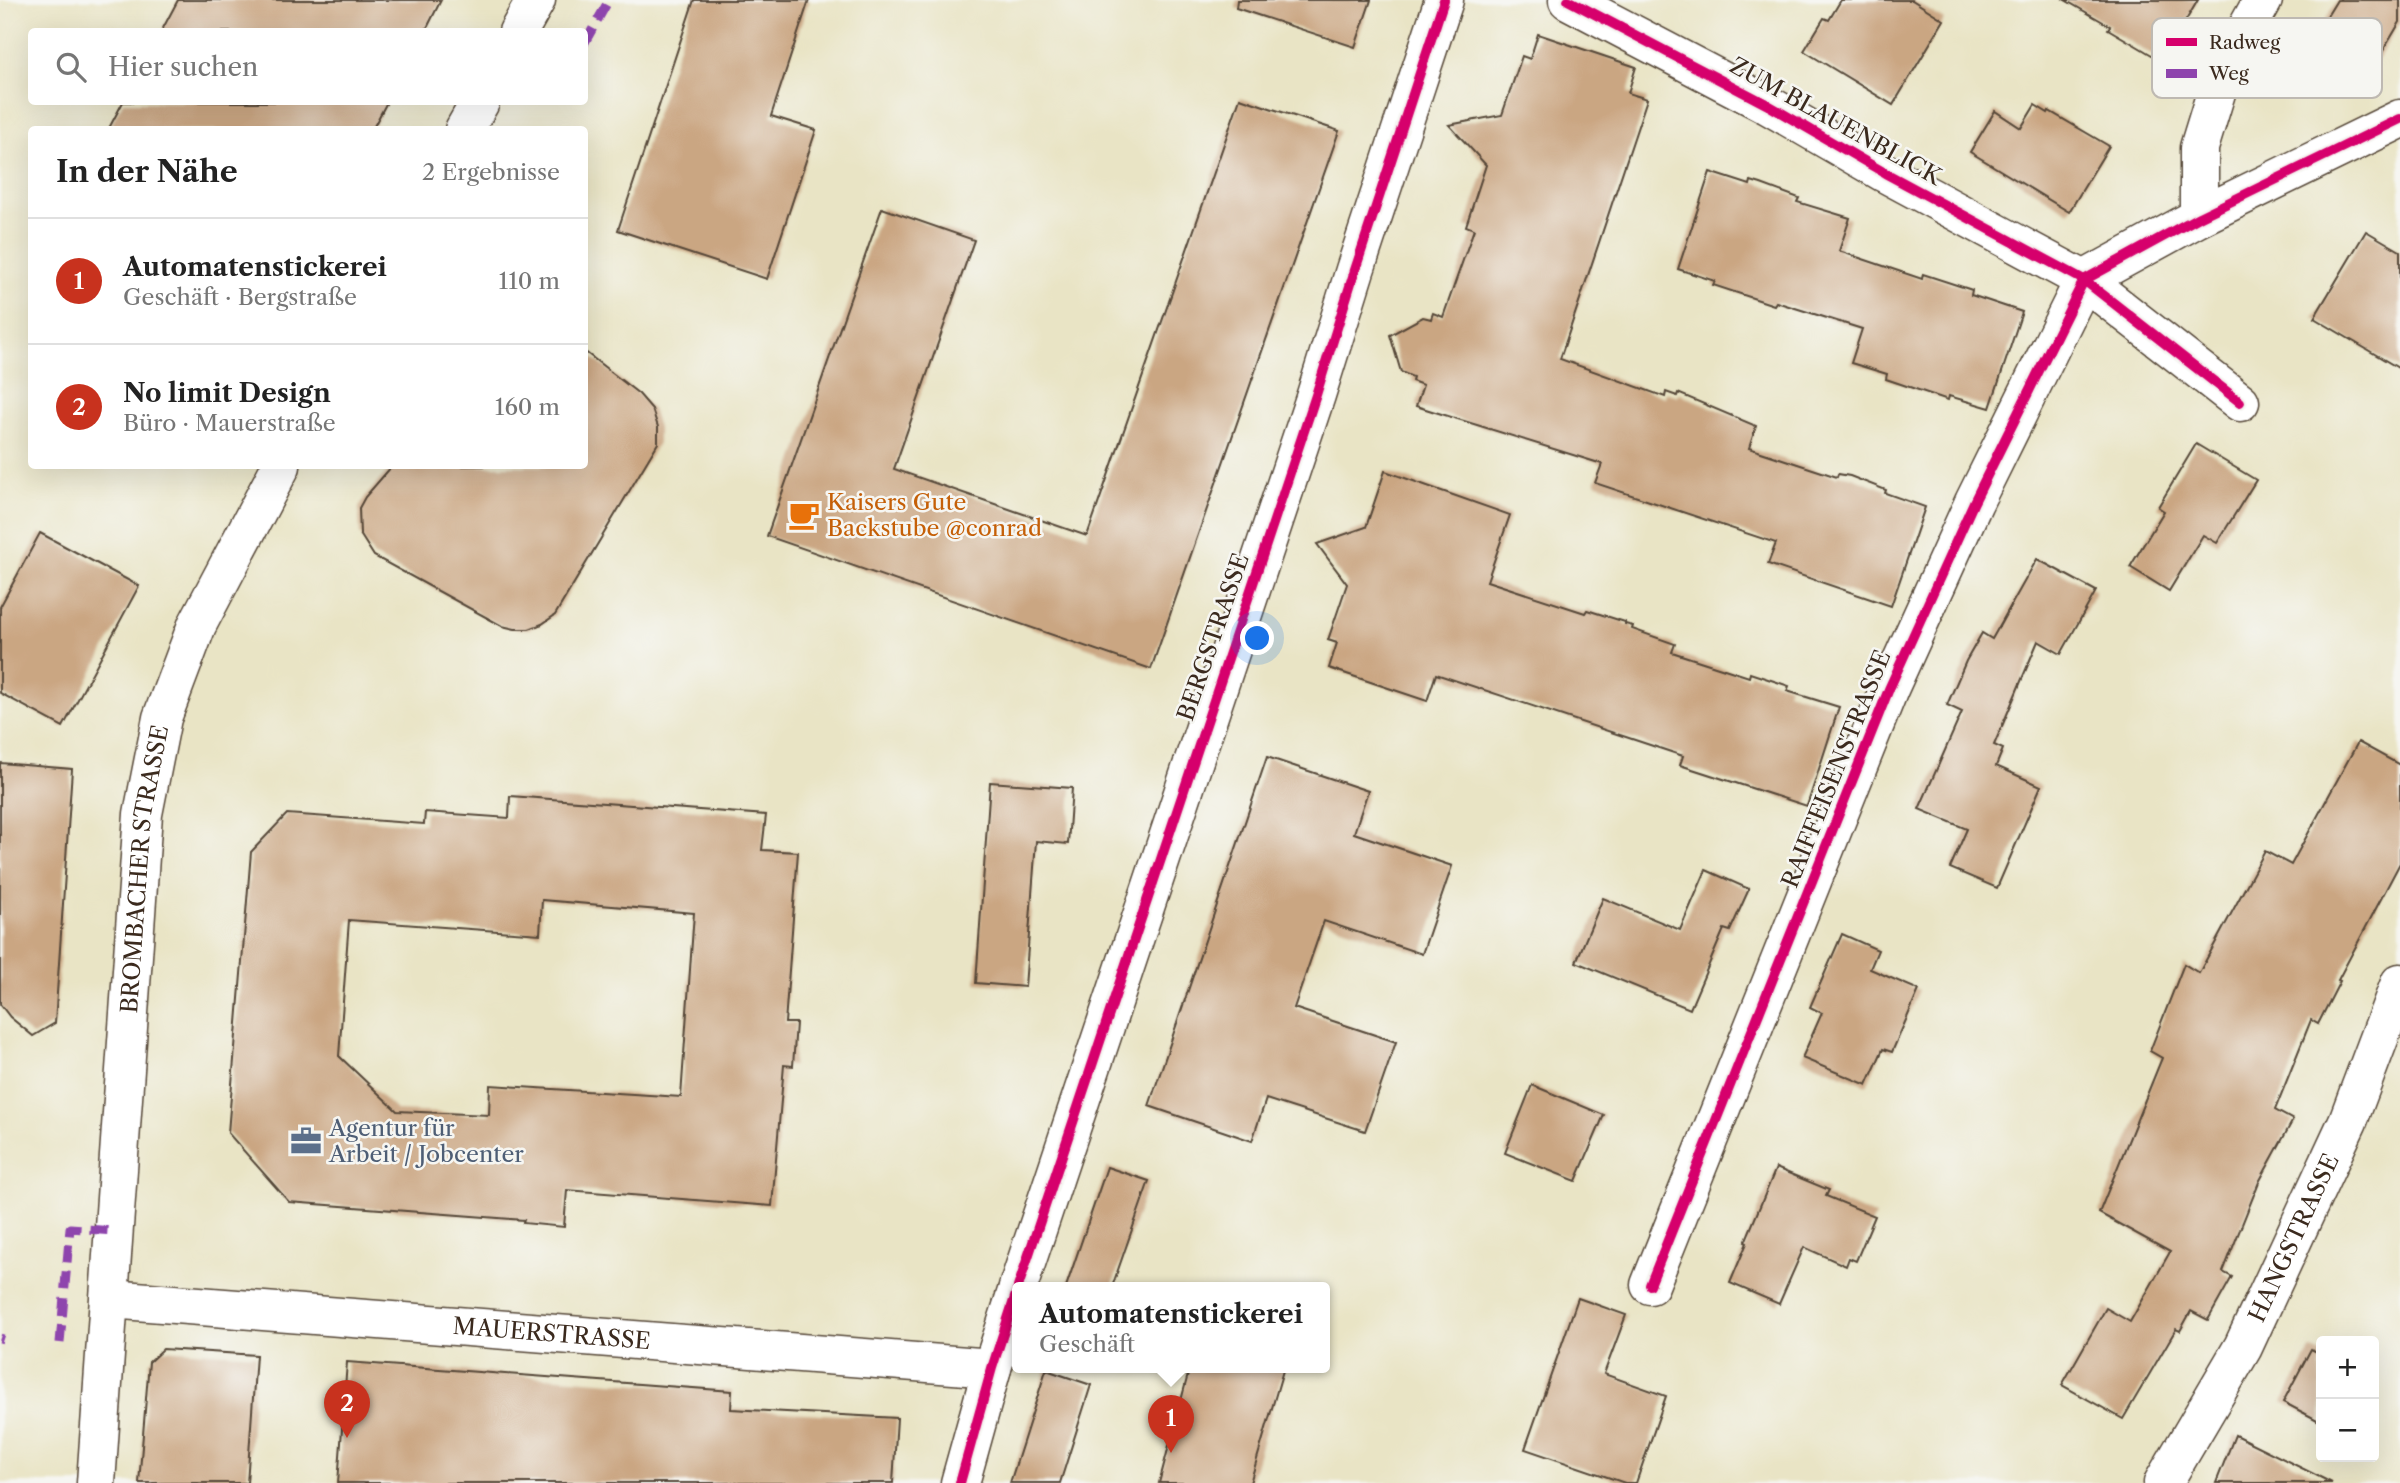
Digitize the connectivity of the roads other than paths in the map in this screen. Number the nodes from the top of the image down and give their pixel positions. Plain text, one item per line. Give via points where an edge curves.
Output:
1 (536, 0) edge
2 (1444, 0) edge
3 (1568, 0) edge
4 (2263, 0) edge
5 (2253, 18) edge
6 (520, 28) edge
7 (2214, 98) edge
8 (478, 105) edge
9 (2400, 119) edge
10 (466, 126) edge
11 (2199, 217) junction
12 (2084, 281) junction
13 (2241, 402) dead end
14 (279, 469) edge
15 (2400, 983) edge
16 (1020, 1282) edge
17 (1650, 1284) dead end
18 (110, 1299) junction
19 (1012, 1307) edge
20 (992, 1368) junction
21 (96, 1483) edge
22 (960, 1483) edge
23 (2163, 1483) edge

1 - 6 street
2 - 16 street, BERGSTRASSE
3 - 12 street, ZUM BLAUENBLICK
4 - 5 street
7 - 11 street via 2199,148
8 - 10 street
9 - 11 street
11 - 12 street
12 - 13 street, ZUM BLAUENBLICK
12 - 17 street, RAIFFEISENSTRASSE via 1974,502 1889,689
14 - 18 street, BROMBACHER STRASSE via 201,617 163,718 150,778 143,814
15 - 23 street, HANGSTRASSE via 2348,1121 2243,1347
18 - 20 street, MAUERSTRASSE
18 - 21 street, BROMBACHER STRASSE
19 - 20 street, BERGSTRASSE
20 - 22 street, BERGSTRASSE

